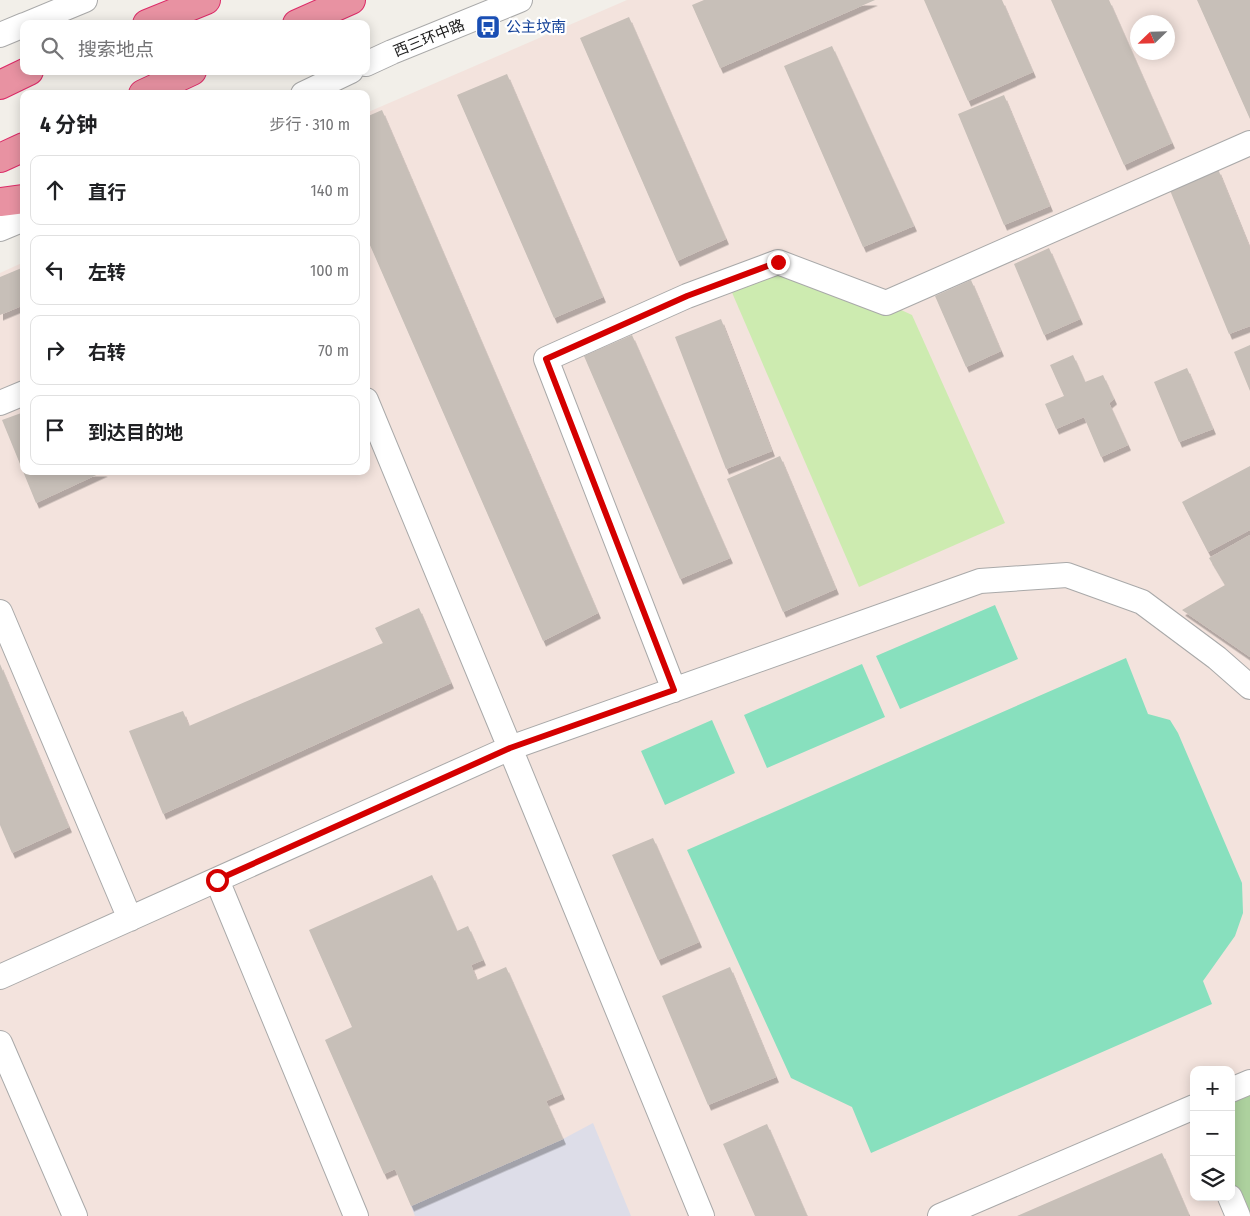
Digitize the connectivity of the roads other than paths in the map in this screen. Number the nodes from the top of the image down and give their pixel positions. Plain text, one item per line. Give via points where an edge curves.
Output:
1 (85, 0) edge
2 (206, 0) edge
3 (351, 0) edge
4 (520, 0) edge
5 (35, 20) edge
6 (157, 20) edge
7 (306, 20) edge
8 (20, 26) edge
9 (0, 35) edge
10 (370, 62) edge
11 (20, 75) edge
12 (183, 75) edge
13 (343, 75) edge
14 (0, 84) edge
15 (151, 90) edge
16 (311, 90) edge
17 (1250, 143) edge
18 (20, 149) edge
19 (0, 158) edge
20 (20, 200) edge
21 (0, 202) edge
22 (20, 221) edge
23 (0, 229) edge
24 (20, 395) edge
25 (0, 404) edge
26 (370, 410) edge
27 (0, 612) edge
28 (1250, 687) edge
29 (674, 690) junction
30 (510, 748) junction
31 (217, 880) junction
32 (130, 919) junction
33 (0, 978) edge
34 (0, 1043) edge
35 (1250, 1082) edge
36 (1235, 1088) edge
37 (1190, 1110) edge
38 (1232, 1201) edge
39 (75, 1216) edge
40 (356, 1216) edge
41 (702, 1216) edge
42 (940, 1216) edge
43 (1238, 1216) edge

1 - 5 street
2 - 6 highway
3 - 7 highway
4 - 10 street, 西三环中路
8 - 9 street
11 - 14 highway
12 - 15 highway
13 - 16 street
17 - 29 street via 886,303 778,262 687,296 546,359
18 - 19 highway
20 - 21 highway
22 - 23 street
24 - 25 street
26 - 30 street
27 - 32 street
28 - 29 street via 1142,602 1067,574 980,581
29 - 30 street
30 - 31 street
30 - 41 street
31 - 32 street
31 - 40 street
32 - 33 street
34 - 39 street
35 - 36 street
37 - 42 street
38 - 43 street

